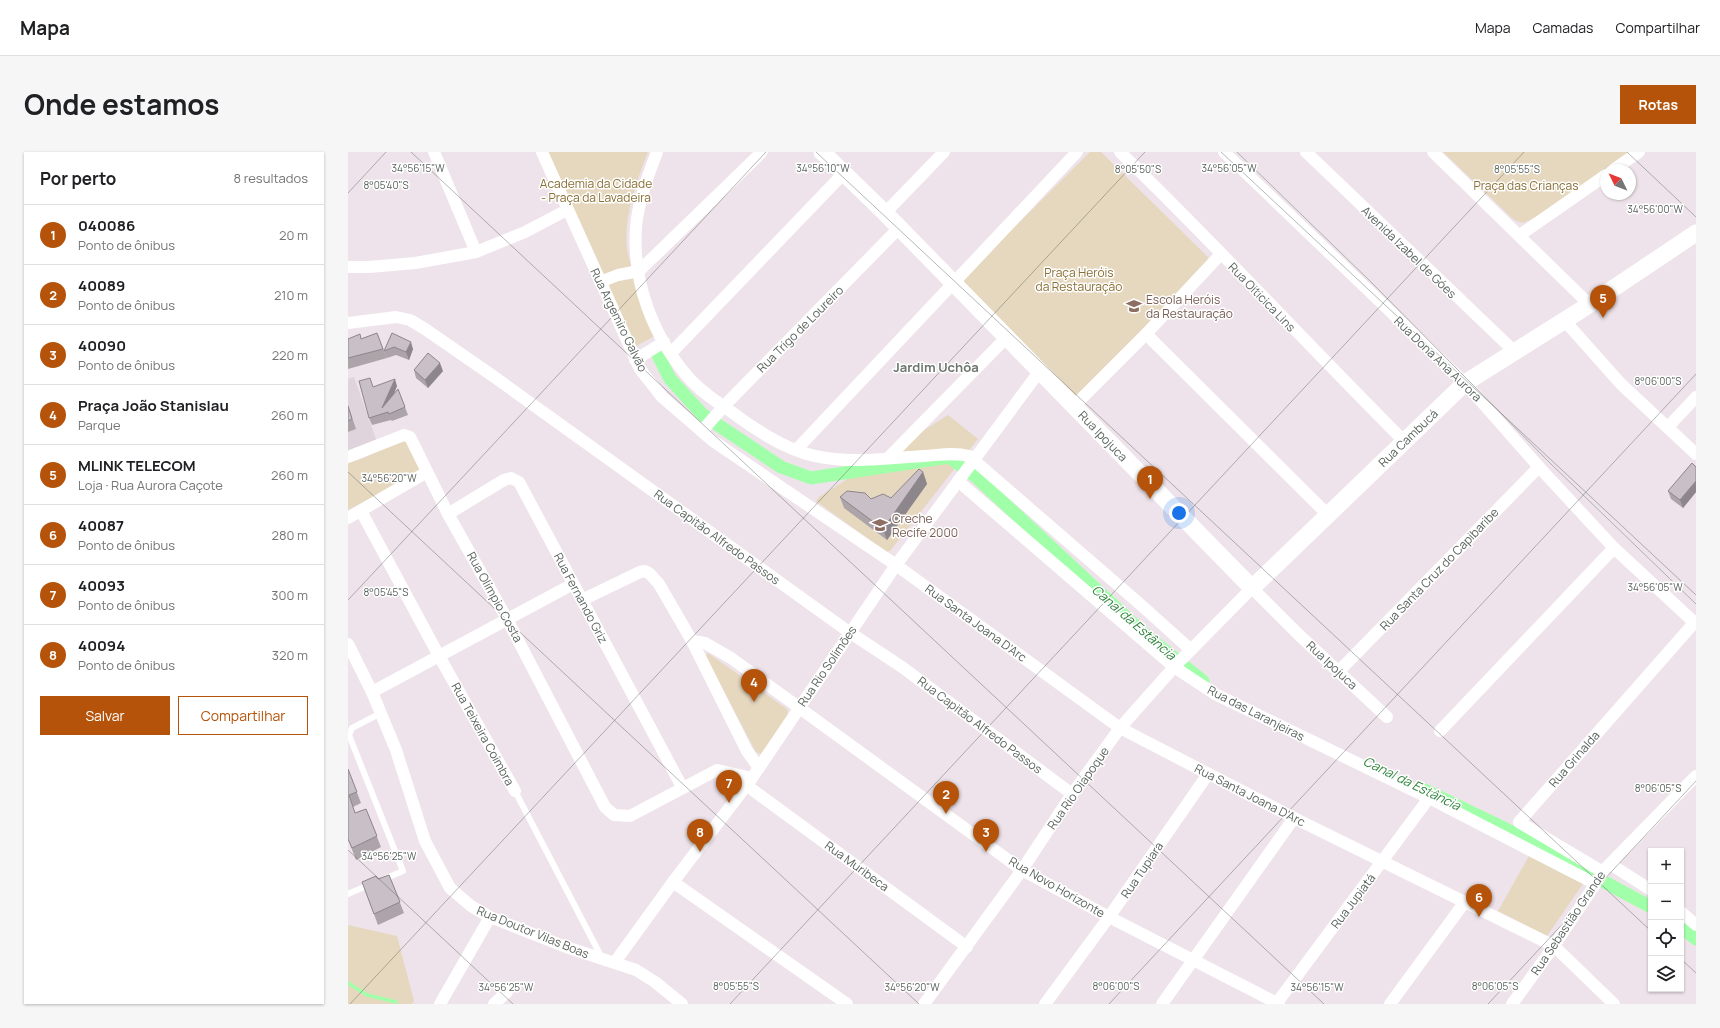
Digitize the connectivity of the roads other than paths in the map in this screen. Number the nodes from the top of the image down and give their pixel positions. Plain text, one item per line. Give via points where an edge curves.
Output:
1 (434, 152) edge
2 (542, 152) edge
3 (657, 152) edge
4 (762, 152) edge
5 (944, 152) edge
6 (1077, 152) edge
7 (1120, 152) edge
8 (1224, 152) edge
9 (1306, 152) edge
10 (1433, 152) edge
11 (1639, 152) edge
12 (825, 153) edge
13 (1622, 164) edge
14 (844, 173) junction
15 (1600, 179) edge
16 (567, 210) junction
17 (885, 213) junction
18 (900, 228) junction
19 (1696, 233) edge
20 (1520, 235) junction
21 (476, 252) junction
22 (1221, 254) junction
23 (348, 267) edge
24 (639, 271) junction
25 (600, 282) junction
26 (952, 283) junction
27 (1585, 307) junction
28 (1564, 320) junction
29 (348, 323) edge
30 (1146, 334) junction
31 (1007, 337) junction
32 (664, 342) junction
33 (1514, 351) junction
34 (671, 353) junction
35 (635, 360) junction
36 (1040, 372) junction
37 (1465, 383) junction
38 (1696, 397) edge
39 (1074, 406) junction
40 (723, 408) junction
41 (1668, 427) junction
42 (703, 430) junction
43 (1404, 441) junction
44 (796, 450) junction
45 (1696, 454) edge
46 (348, 457) edge
47 (888, 458) junction
48 (973, 462) junction
49 (1539, 467) junction
50 (427, 472) junction
51 (959, 479) junction
52 (361, 511) junction
53 (448, 514) junction
54 (1328, 515) junction
55 (348, 518) edge
56 (1614, 548) junction
57 (896, 565) junction
58 (573, 584) junction
59 (1252, 588) junction
60 (582, 600) junction
61 (507, 619) junction
62 (1695, 624) edge
63 (850, 632) junction
64 (692, 641) junction
65 (348, 644) edge
66 (1189, 652) junction
67 (439, 656) junction
68 (1174, 667) junction
69 (1339, 671) junction
70 (372, 692) junction
71 (799, 708) junction
72 (381, 713) junction
73 (1388, 717) dead end
74 (1120, 728) junction
75 (1440, 731) dead end
76 (1208, 774) junction
77 (1696, 776) edge
78 (753, 777) junction
79 (682, 787) junction
80 (515, 791) joint
81 (1072, 794) junction
82 (1429, 798) junction
83 (1294, 818) junction
84 (1382, 862) junction
85 (1022, 870) junction
86 (1602, 873) junction
87 (673, 882) junction
88 (1648, 889) edge
89 (348, 894) edge
90 (1464, 903) junction
91 (1684, 915) edge
92 (490, 917) junction
93 (1109, 917) junction
94 (1696, 925) edge
95 (1554, 946) junction
96 (967, 947) junction
97 (602, 959) junction
98 (1195, 960) junction
99 (615, 962) junction
100 (507, 992) dead end
101 (440, 1004) edge
102 (494, 1004) edge
103 (682, 1004) edge
104 (847, 1004) edge
105 (924, 1004) edge
106 (1045, 1004) edge
107 (1162, 1004) edge
108 (1277, 1004) edge
109 (1390, 1004) edge
110 (1512, 1004) edge
111 (1614, 1004) edge

1 - 21 street
2 - 16 street, Rua Argemiro Galvão
3 - 24 street via 636,226
4 - 24 street
5 - 17 street
6 - 26 street
7 - 22 street, Rua Oiticica Lins
8 - 37 street, Rua Dona Ana Aurora
9 - 33 street, Avenida Izabel de Góes
10 - 20 street
11 - 13 street
12 - 14 main road, Rua Ipojuca
14 - 17 main road, Rua Ipojuca
14 - 34 street
15 - 20 street
16 - 21 street via 525,232
16 - 25 street, Rua Argemiro Galvão
17 - 18 main road, Rua Ipojuca
18 - 26 main road, Rua Ipojuca
18 - 40 street, Rua Trigo de Loureiro
19 - 27 main road, Rua Cambucá
20 - 27 street
21 - 23 street via 415,263
22 - 30 street
22 - 43 street, Rua Oiticica Lins
24 - 25 street
24 - 32 street via 649,316
25 - 35 street, Rua Argemiro Galvão
26 - 31 main road, Rua Ipojuca
26 - 44 street
27 - 28 main road, Rua Cambucá
28 - 33 main road, Rua Cambucá
28 - 41 street via 1602,364
29 - 63 street, Rua Capitão Alfredo Passos via 396,317 410,320 425,329
30 - 39 street
30 - 54 street
31 - 36 main road, Rua Ipojuca
31 - 47 street
32 - 34 street
32 - 35 street
33 - 37 main road, Rua Cambucá
34 - 40 street via 689,378
35 - 42 street, Rua Argemiro Galvão via 662,397
36 - 39 main road, Rua Ipojuca
36 - 48 street, Rua Rio Solimões
37 - 43 main road, Rua Cambucá
37 - 49 street, Rua Dona Ana Aurora
38 - 41 street
39 - 59 main road, Rua Ipojuca
40 - 42 street, Rua Trigo de Loureiro
40 - 44 street
41 - 45 street
42 - 57 street, Rua Argemiro Galvão via 738,459
43 - 54 main road, Rua Cambucá
44 - 47 street via 840,459
46 - 50 street, Rua Olímpio Costa via 407,435 412,440
47 - 48 street via 961,454
48 - 51 street, Rua Rio Solimões
48 - 66 street
49 - 56 street, Rua Dona Ana Aurora
49 - 69 street, Rua Santa Cruz do Capibaribe
50 - 52 street
50 - 53 street, Rua Olímpio Costa
51 - 57 street, Rua Rio Solimões
51 - 68 street, Rua das Laranjeiras
52 - 55 street
52 - 67 street, Rua Teixeira Coimbra
53 - 58 street, Rua Fernando Griz via 504,480 514,479 523,486
53 - 61 street, Rua Olímpio Costa
54 - 59 main road, Rua Cambucá
56 - 62 street, Rua Dona Ana Aurora
56 - 75 street
57 - 63 street, Rua Rio Solimões
57 - 74 street, Rua Santa Joana D'Arc
58 - 60 street, Rua Fernando Griz
58 - 61 street
59 - 66 street, Rua Rio Oiapoque
59 - 69 street, Rua Ipojuca
60 - 64 street via 645,571 658,584
60 - 79 street, Rua Fernando Griz
61 - 67 street
61 - 79 street, Rua Olímpio Costa via 605,807 614,815 637,814
62 - 86 street, Rua Grinalda via 1519,822
63 - 71 street, Rua Rio Solimões
63 - 81 street, Rua Capitão Alfredo Passos via 902,667
64 - 71 street, Rua Novo Horizonte via 705,643 721,652
64 - 78 street via 747,751
65 - 70 street, Rua Doutor Vilas Boas
66 - 68 street, Rua Rio Oiapoque
67 - 70 street
67 - 80 street, Rua Teixeira Coimbra
68 - 74 street, Rua Rio Oiapoque
68 - 82 street, Rua das Laranjeiras via 1215,694
69 - 73 street, Rua Ipojuca
70 - 72 street, Rua Doutor Vilas Boas
71 - 78 street, Rua Rio Solimões
71 - 85 street, Rua Novo Horizonte
72 - 89 lane via 352,728 349,735 403,871
72 - 92 street, Rua Doutor Vilas Boas via 433,860 450,888 471,906
74 - 76 street, Rua Santa Joana D'Arc
74 - 81 street, Rua Rio Oiapoque
76 - 83 street, Rua Santa Joana D'Arc
76 - 93 street, Rua Tupiara
77 - 86 street, Rua Sebastião Grande
78 - 79 street via 717,770
78 - 87 street, Rua Rio Solimões
78 - 96 street, Rua Muribeca
80 - 97 lane, Rua Teixeira Coimbra
81 - 85 street, Rua Rio Oiapoque
82 - 84 street, Rua Jupiatá
82 - 86 street, Rua das Laranjeiras
83 - 84 street, Rua Santa Joana D'Arc
83 - 98 street
84 - 90 street, Rua Santa Joana D'Arc
84 - 108 street, Rua Jupiatá
85 - 93 street, Rua Novo Horizonte
85 - 96 street, Rua Rio Oiapoque
86 - 88 street, Rua das Laranjeiras
86 - 95 street, Rua Sebastião Grande
87 - 99 street, Rua Rio Solimões
87 - 104 street
90 - 95 street, Rua Santa Joana D'Arc
90 - 109 street
91 - 94 street
92 - 97 street, Rua Doutor Vilas Boas
92 - 101 street
93 - 98 street, Rua Novo Horizonte
93 - 106 street, Rua Tupiara
95 - 110 street, Rua Sebastião Grande
95 - 111 street, Rua Santa Joana D'Arc
96 - 105 street, Rua Rio Oiapoque
97 - 99 street, Rua Doutor Vilas Boas
98 - 107 street
98 - 108 street, Rua Novo Horizonte
99 - 103 street, Rua Doutor Vilas Boas via 636,970 656,982
100 - 102 street

